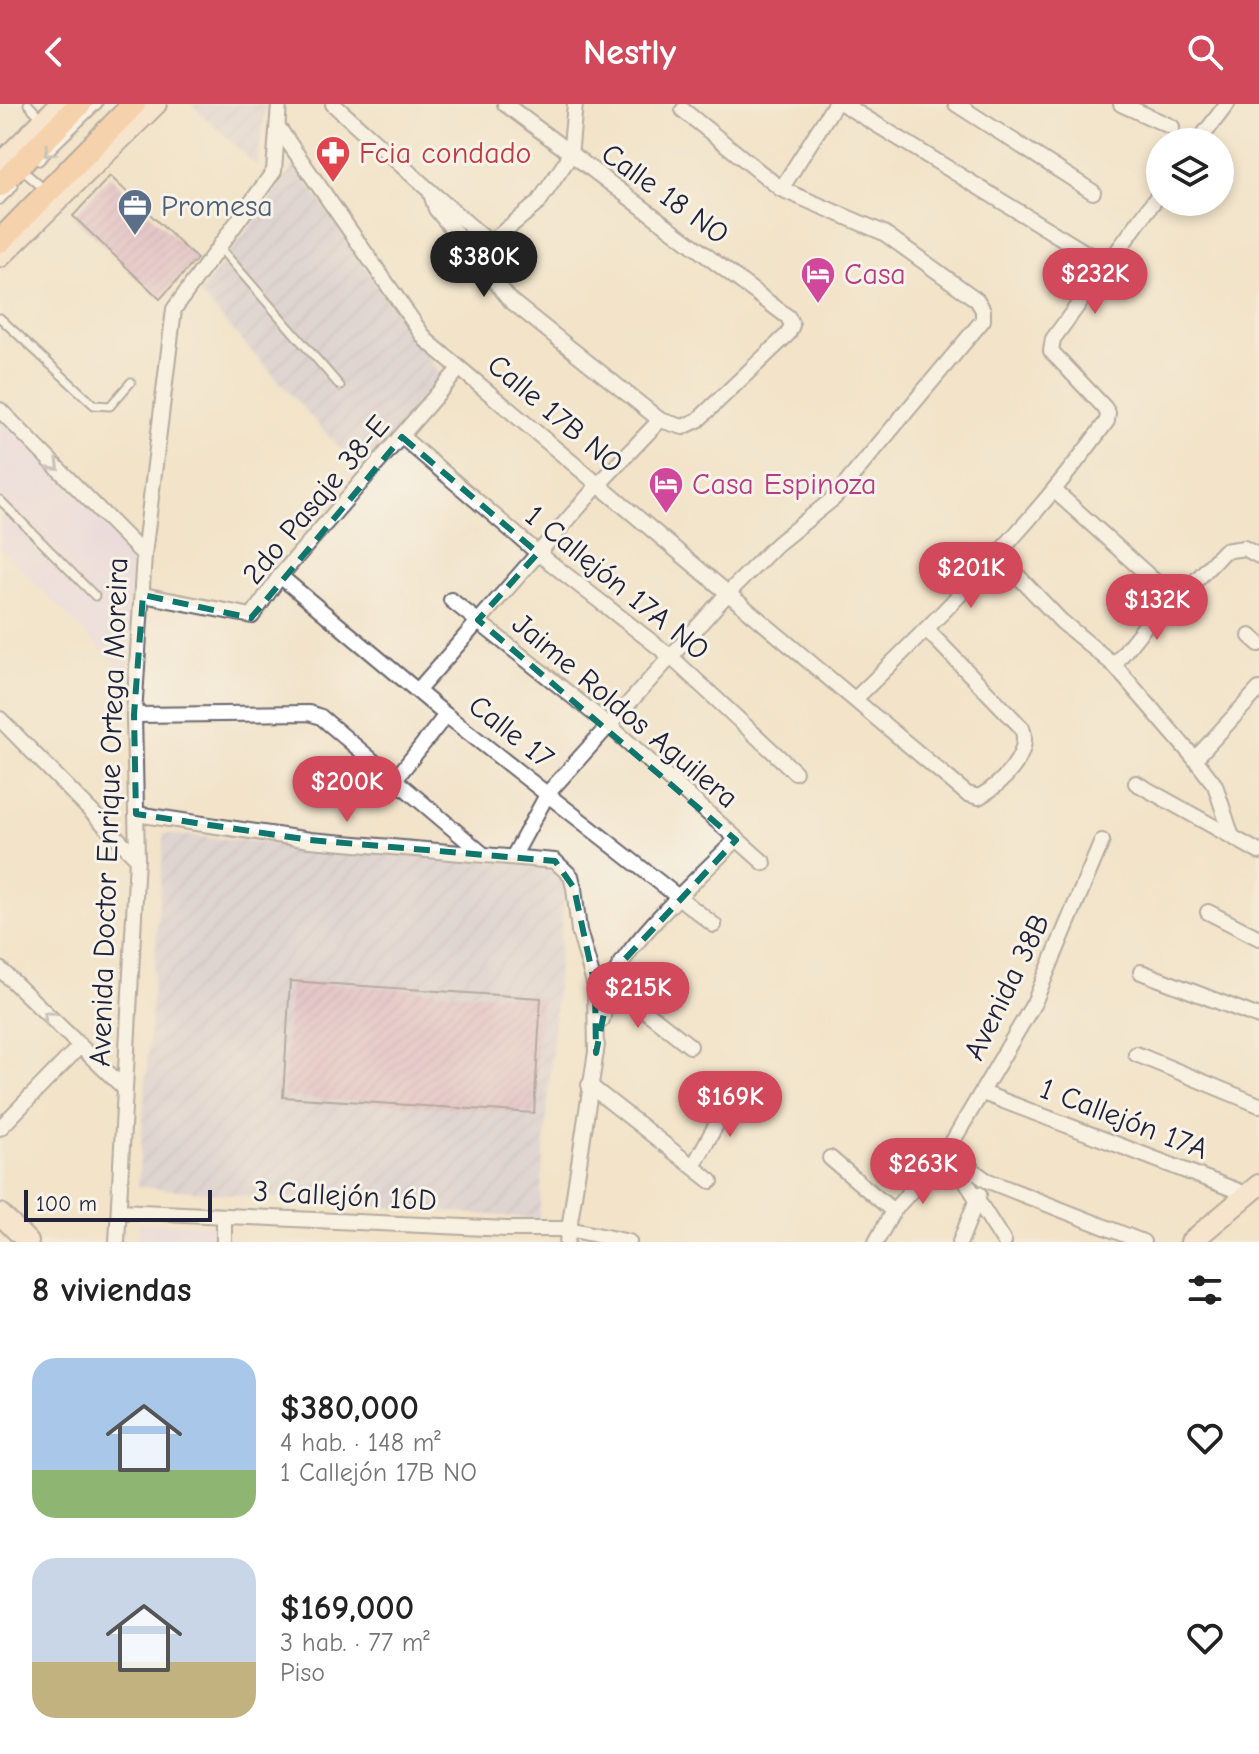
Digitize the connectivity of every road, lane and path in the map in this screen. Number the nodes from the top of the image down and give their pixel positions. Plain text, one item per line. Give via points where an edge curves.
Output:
1 (28, 104) edge
2 (60, 104) edge
3 (80, 104) edge
4 (98, 104) edge
5 (125, 104) edge
6 (134, 104) edge
7 (156, 104) edge
8 (279, 104) edge
9 (333, 104) edge
10 (505, 104) edge
11 (575, 104) edge
12 (835, 104) edge
13 (843, 104) edge
14 (956, 104) edge
15 (1121, 104) edge
16 (1227, 104) edge
17 (683, 106) edge
18 (44, 120) junction
19 (1172, 127) dead end
20 (1209, 128) edge
21 (280, 130) junction
22 (570, 156) junction
23 (11, 161) edge
24 (0, 185) edge
25 (43, 188) junction
26 (781, 189) junction
27 (430, 191) junction
28 (1093, 192) dead end
29 (0, 200) edge
30 (1146, 213) edge
31 (0, 231) edge
32 (0, 241) edge
33 (219, 247) junction
34 (0, 257) edge
35 (1109, 267) junction
36 (0, 318) edge
37 (459, 369) junction
38 (131, 382) dead end
39 (340, 386) dead end
40 (0, 410) edge
41 (660, 420) junction
42 (402, 437) junction
43 (599, 484) junction
44 (1056, 492) junction
45 (0, 500) edge
46 (538, 553) junction
47 (997, 554) junction
48 (144, 555) junction
49 (1259, 556) edge
50 (280, 576) junction
51 (728, 593) junction
52 (143, 595) junction
53 (1170, 595) junction
54 (95, 596) dead end
55 (451, 600) dead end
56 (478, 620) junction
57 (927, 630) junction
58 (670, 656) junction
59 (1114, 665) junction
60 (1259, 689) edge
61 (418, 690) junction
62 (856, 698) junction
63 (134, 715) junction
64 (446, 715) junction
65 (0, 719) edge
66 (611, 727) junction
67 (1195, 759) junction
68 (795, 772) dead end
69 (397, 777) junction
70 (1136, 783) dead end
71 (548, 793) junction
72 (136, 814) junction
73 (1231, 834) junction
74 (736, 840) junction
75 (1102, 841) dead end
76 (1259, 852) edge
77 (484, 855) junction
78 (513, 857) junction
79 (137, 858) junction
80 (764, 863) dead end
81 (680, 896) junction
82 (1208, 912) dead end
83 (714, 925) dead end
84 (1259, 938) edge
85 (0, 969) edge
86 (1141, 972) dead end
87 (610, 983) junction
88 (1259, 1017) edge
89 (80, 1046) junction
90 (690, 1046) dead end
91 (596, 1053) junction
92 (1136, 1054) dead end
93 (589, 1085) junction
94 (125, 1089) junction
95 (983, 1093) junction
96 (733, 1094) dead end
97 (1259, 1105) edge
98 (0, 1128) edge
99 (947, 1151) junction
100 (830, 1158) dead end
101 (694, 1165) junction
102 (986, 1180) junction
103 (711, 1181) dead end
104 (1252, 1190) edge
105 (977, 1199) junction
106 (119, 1211) junction
107 (893, 1211) junction
108 (0, 1214) edge
109 (224, 1217) junction
110 (568, 1235) edge
111 (506, 1236) edge
112 (28, 1242) edge
113 (117, 1242) edge
114 (224, 1242) edge
115 (628, 1242) edge
116 (876, 1242) edge
117 (960, 1242) edge
118 (1004, 1242) edge
119 (1143, 1242) edge
120 (1191, 1242) edge

1 - 18 lane
2 - 18 main road
3 - 23 main road
4 -> 23 lane
5 - 25 lane
6 - 32 main road
7 - 34 main road
8 - 21 street
9 - 27 street
10 - 22 street, Calle 18 NO
11 - 22 street
12 - 26 street
13 - 35 street
14 - 28 street
15 - 19 street
16 - 20 street
17 - 26 street
18 - 23 main road
21 - 33 street, Avenida Doctor Enrique Ortega Moreira via 274,171
21 - 37 street, Calle 17B NO via 426,340
22 - 27 street via 538,203 490,243
22 - 41 street, Calle 18 NO via 792,325 711,411 683,427
23 - 24 main road
23 - 25 lane
23 - 29 lane
25 - 31 lane
26 - 51 street via 884,233 977,300 983,320 834,498
27 - 41 street via 436,209 511,301
30 - 35 street
33 - 39 lane
33 - 48 street, Avenida Doctor Enrique Ortega Moreira via 174,309
35 - 44 street via 1053,339 1051,351 1059,363 1108,413
36 - 38 lane via 94,405 110,406
37 - 42 street, 2do Pasaje 38-E
37 - 43 street, Calle 17B NO
40 -> 48 street
41 - 43 street
42 - 46 street, 1 Callejón 17A NO
42 - 50 street, 2do Pasaje 38-E
43 - 46 street
43 - 51 street, Calle 17B NO
44 - 47 street
44 - 53 street
45 - 54 lane
46 - 56 street
46 - 58 street, 1 Callejón 17A NO
47 - 57 street
47 - 59 street via 1061,621
48 - 52 street, Avenida Doctor Enrique Ortega Moreira
49 - 53 street via 1244,548 1224,551 1188,589
50 - 52 street, 2do Pasaje 38-E via 252,616
50 - 61 street, Calle 17
51 - 58 street
51 - 62 street, Calle 17B NO
52 - 63 street, Avenida Doctor Enrique Ortega Moreira
53 - 59 street
55 - 56 street, Jaime Roldos Aguilera
56 - 61 street
56 - 66 street, Jaime Roldos Aguilera
57 - 62 street
57 - 62 street, Calle 17B NO via 1022,728 1024,754 979,797 967,794
58 - 66 street
58 - 68 street, 1 Callejón 17A NO
59 - 67 street
60 - 67 street
61 - 64 street, Calle 17
63 - 69 street via 309,713 330,722
63 - 72 street, Avenida Doctor Enrique Ortega Moreira
64 - 69 street
64 - 71 street, Calle 17
65 - 79 street
66 - 71 street
66 - 74 street, Jaime Roldos Aguilera
67 - 73 street via 1215,785
69 - 77 street
70 - 73 street
71 - 78 street
71 - 81 street, Calle 17
72 - 77 street via 310,840
72 - 79 street, Avenida Doctor Enrique Ortega Moreira
73 - 76 street
74 - 80 street, Jaime Roldos Aguilera
74 - 81 street
75 - 95 street, Avenida 38B via 1034,1003
77 - 78 street
78 - 91 street via 555,861 571,876 595,986
79 - 94 street, Avenida Doctor Enrique Ortega Moreira
81 - 83 street, Calle 17
81 - 87 street
82 - 84 street
89 -> 85 street
86 - 88 street
87 - 90 street
87 - 91 street
89 - 94 street
89 - 98 street
91 - 93 street
92 - 97 street
93 - 101 street
93 - 110 street
94 - 106 street, Avenida Doctor Enrique Ortega Moreira
95 - 99 street, Avenida 38B
95 - 104 street, 1 Callejón 17A
96 - 101 street
99 - 102 street
99 - 105 street
99 - 107 street, Avenida 38B
100 - 107 street
101 - 103 street
102 - 105 street
102 - 119 street
104 - 120 main road
105 - 117 street
105 - 118 street
106 - 109 street, 3 Callejón 16D
106 - 113 street, Avenida Doctor Enrique Ortega Moreira
107 - 116 street, Avenida 38B
108 - 112 main road
109 - 111 street, 3 Callejón 16D
109 - 114 street
110 - 111 street, 3 Callejón 16D
110 - 115 street, 3 Callejón 16D

